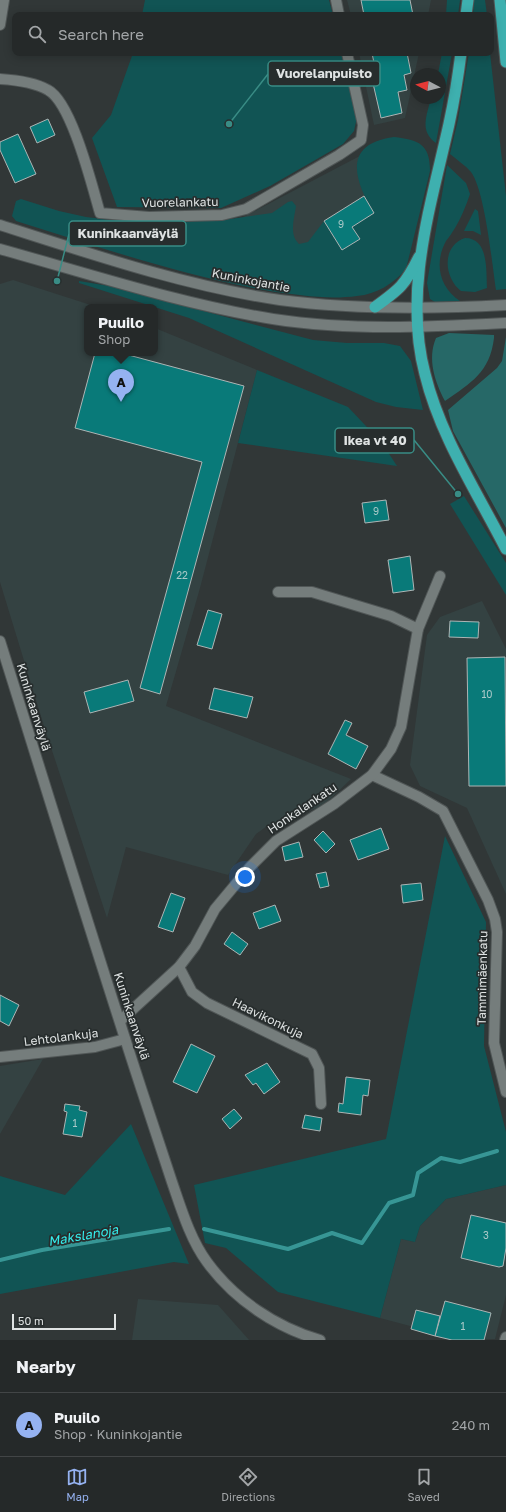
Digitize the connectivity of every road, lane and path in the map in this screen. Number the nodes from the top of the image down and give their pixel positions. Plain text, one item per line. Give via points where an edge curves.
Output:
1 (4, 0) edge
2 (336, 0) edge
3 (468, 0) edge
4 (500, 0) edge
5 (339, 12) edge
6 (466, 12) edge
7 (0, 25) edge
8 (348, 56) edge
9 (460, 56) edge
10 (506, 62) edge
11 (0, 79) edge
12 (0, 225) edge
13 (0, 249) edge
14 (422, 251) junction
15 (506, 305) edge
16 (375, 307) junction
17 (417, 308) junction
18 (506, 323) edge
19 (416, 328) junction
20 (506, 549) edge
21 (440, 576) dead end
22 (278, 592) dead end
23 (418, 629) junction
24 (0, 641) edge
25 (372, 775) junction
26 (179, 967) junction
27 (120, 1021) junction
28 (126, 1039) junction
29 (0, 1057) edge
30 (506, 1092) edge
31 (321, 1104) dead end
32 (506, 1337) edge
33 (309, 1339) edge
34 (320, 1340) edge
35 (505, 1340) edge

1 - 7 street
2 - 5 street
3 - 6 highway
4 - 10 highway
8 - 11 street, Vuorelankatu via 362,125 361,140 315,170 246,209 222,215 149,217 100,214 76,138 64,108 57,98 49,90 35,84
9 - 14 highway
12 - 16 street, Kuninkojantie via 173,277 254,296 338,306
13 - 19 street via 168,296 274,319 336,326
14 - 16 highway via 405,283
14 - 17 highway
15 - 17 street, Kuninkojantie
16 - 17 street, Kuninkojantie
17 - 19 highway
18 - 19 street
19 - 20 highway via 424,374 446,434
21 - 23 street, Honkalankatu
22 - 23 street via 312,592 391,616
23 - 25 street, Honkalankatu via 401,727 391,749
24 - 27 street, Kuninkaanväylä
25 - 26 street, Honkalankatu via 334,804 276,841 215,909 195,946
25 - 30 street, Tammimäenkatu via 443,811 488,900 497,932 494,1043
26 - 27 street, Honkalankatu
26 - 31 street, Haavikonkuja via 192,992 207,1003 312,1054 319,1068
27 - 28 street, Kuninkaanväylä
28 - 29 street, Lehtolankuja via 95,1047
28 - 33 street, Kuninkaanväylä via 181,1208 198,1248 220,1278 246,1302
32 - 35 street
33 - 34 street, Kuninkaanväylä

